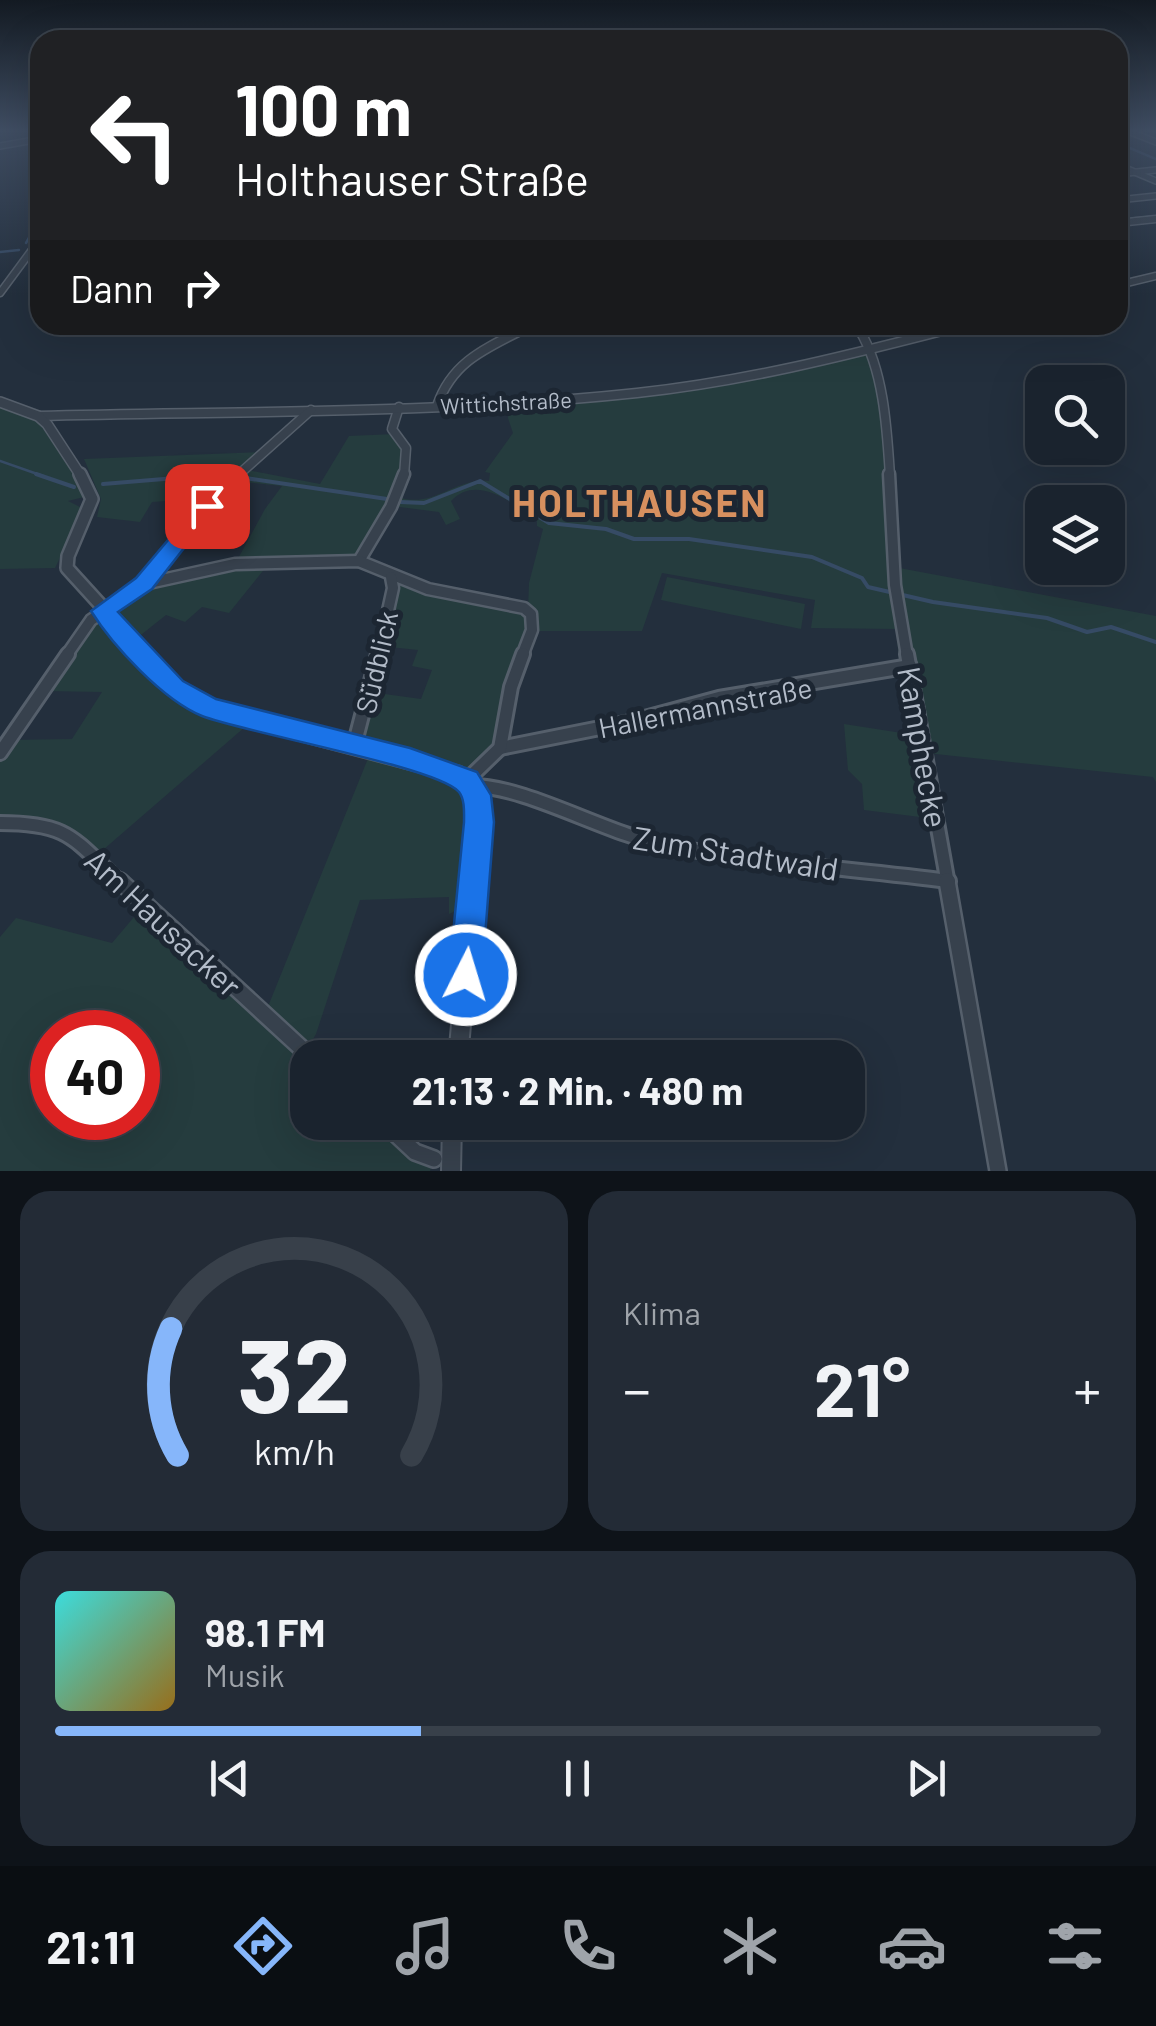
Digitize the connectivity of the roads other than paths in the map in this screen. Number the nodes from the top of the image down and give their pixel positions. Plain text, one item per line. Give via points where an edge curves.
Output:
1 (1156, 196) edge
2 (1128, 199) edge
3 (1156, 219) edge
4 (1141, 220) junction
5 (1128, 222) edge
6 (1156, 228) edge
7 (30, 257) edge
8 (1156, 276) edge
9 (1128, 283) edge
10 (0, 293) edge
11 (514, 335) edge
12 (862, 335) edge
13 (928, 335) edge
14 (871, 350) junction
15 (0, 402) edge
16 (437, 406) junction
17 (399, 407) junction
18 (311, 410) junction
19 (38, 416) junction
20 (359, 561) junction
21 (390, 577) junction
22 (144, 584) junction
23 (103, 611) junction
24 (910, 666) junction
25 (354, 746) junction
26 (500, 748) junction
27 (0, 753) edge
28 (469, 783) junction
29 (0, 823) edge
30 (948, 881) junction
31 (292, 1040) edge
32 (460, 1040) edge
33 (402, 1140) edge
34 (448, 1140) edge
35 (443, 1165) edge
36 (998, 1171) edge

1 - 2 street
3 - 4 street
4 - 5 street
4 - 6 street
7 - 10 street
8 - 9 street
11 - 16 street via 446,376
12 - 14 street, Kamphecke
13 - 14 street, Wittichstraße
14 - 16 street, Wittichstraße via 680,388
14 - 24 street, Kamphecke via 888,444 896,585
15 - 19 street
16 - 17 street, Wittichstraße
17 - 18 street, Wittichstraße
17 - 20 street via 392,428 406,451 401,481
18 - 19 street, Wittichstraße
18 - 22 street via 220,491
19 - 23 street via 92,499 66,564
20 - 21 street
20 - 22 street via 247,563
21 - 25 street, Südblick via 393,588
21 - 26 street via 511,603 531,614
22 - 23 street
23 - 25 street via 182,694 226,713
23 - 27 street
24 - 26 street, Hallermannstraße via 719,698
24 - 30 street, Kamphecke
25 - 28 street via 458,774
26 - 28 street
28 - 30 street, Zum Stadtwald via 667,846
28 - 32 street via 479,822
29 - 31 street, Am Hausacker via 42,823 67,832
30 - 36 street, Kamphecke
33 - 35 street
34 - 35 street

